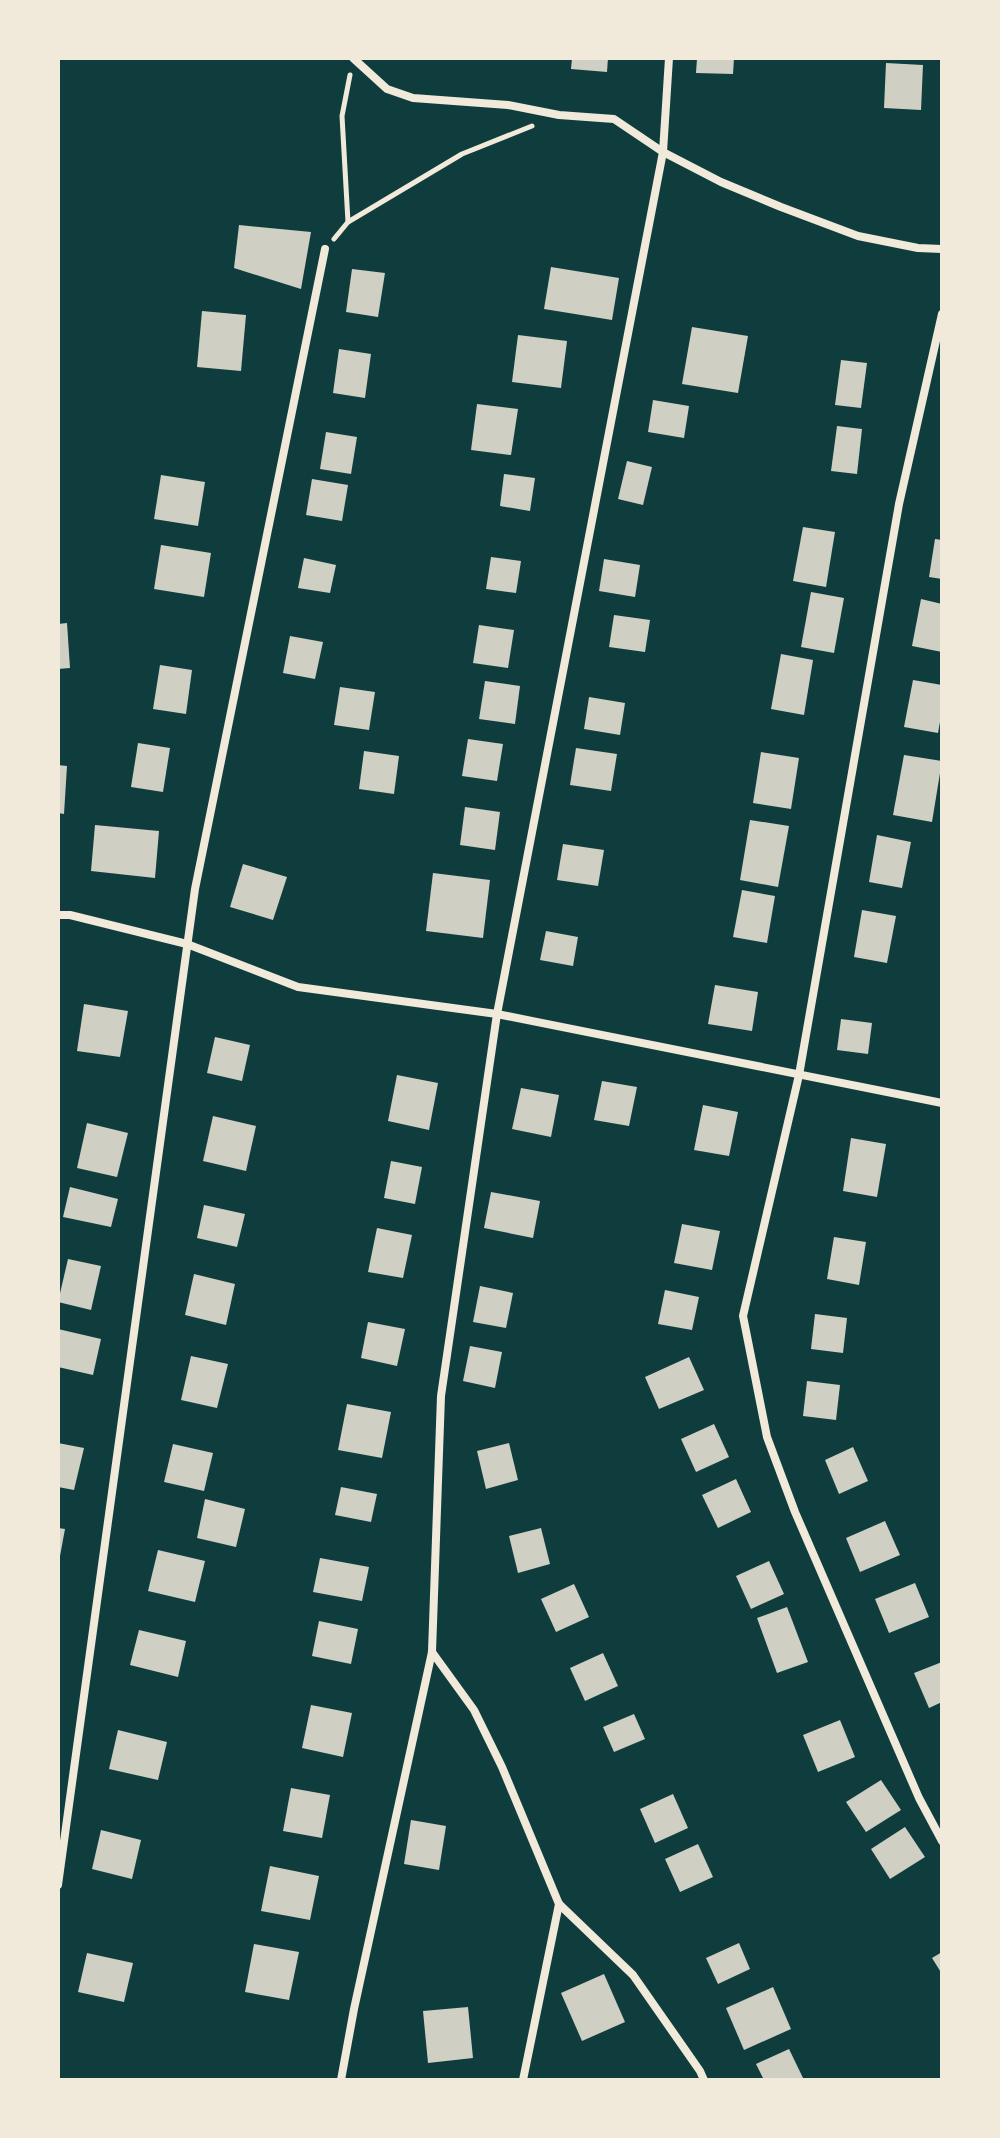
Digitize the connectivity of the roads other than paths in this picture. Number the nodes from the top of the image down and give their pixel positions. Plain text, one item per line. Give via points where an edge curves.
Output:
1 (353, 58) edge
2 (669, 58) edge
3 (663, 152) junction
4 (325, 249) road end
5 (942, 249) edge
6 (942, 314) edge
7 (58, 915) edge
8 (187, 944) junction
9 (497, 1014) junction
10 (799, 1075) junction
11 (942, 1103) edge
12 (432, 1652) junction
13 (942, 1841) edge
14 (58, 1885) edge
15 (559, 1904) junction
16 (341, 2080) edge
17 (523, 2080) edge
18 (704, 2080) edge

1 - 3 street via 387,89 413,98 614,119
2 - 3 street
3 - 5 street via 721,182 858,236
3 - 9 street
4 - 8 street
6 - 10 street via 899,504
7 - 8 street
8 - 9 street via 298,987
8 - 14 street
9 - 10 street
9 - 12 street via 441,1396
10 - 11 street
10 - 13 street via 743,1316 767,1437 795,1512
12 - 15 street via 474,1710
12 - 16 street
15 - 17 street
15 - 18 street via 633,1975

